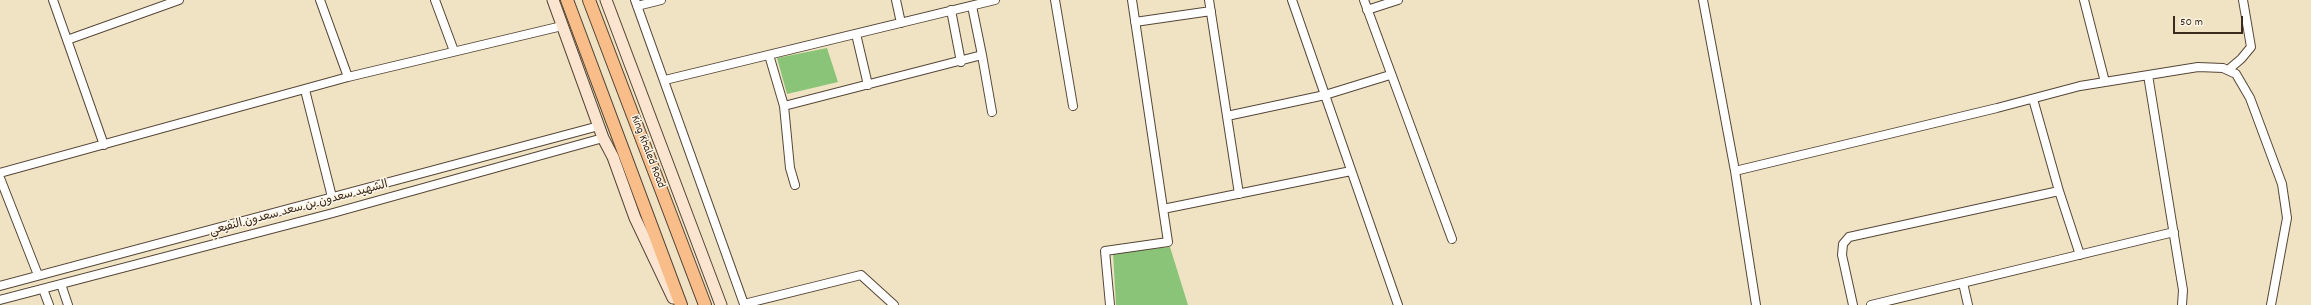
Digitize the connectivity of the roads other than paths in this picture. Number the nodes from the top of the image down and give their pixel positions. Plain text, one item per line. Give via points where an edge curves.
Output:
1 (53, 0) edge
2 (179, 0) edge
3 (320, 0) edge
4 (435, 0) edge
5 (552, 0) edge
6 (567, 0) edge
7 (589, 0) edge
8 (606, 0) edge
9 (661, 0) edge
10 (896, 0) edge
11 (995, 0) edge
12 (1055, 0) edge
13 (1132, 0) edge
14 (1209, 0) edge
15 (1292, 0) edge
16 (1364, 0) edge
17 (1398, 0) edge
18 (1703, 0) edge
19 (2084, 0) edge
20 (2243, 0) edge
21 (636, 3) edge
22 (972, 6) junction
23 (951, 10) junction
24 (1367, 10) junction
25 (1211, 11) junction
26 (1135, 22) junction
27 (901, 23) junction
28 (562, 26) junction
29 (856, 34) junction
30 (67, 40) junction
31 (454, 51) junction
32 (768, 55) junction
33 (982, 55) junction
34 (961, 62) junction
35 (2228, 70) junction
36 (2148, 75) junction
37 (1390, 76) junction
38 (348, 77) junction
39 (665, 80) junction
40 (2105, 82) junction
41 (868, 85) junction
42 (305, 90) junction
43 (1325, 96) junction
44 (2033, 99) junction
45 (784, 106) junction
46 (1073, 106) dead end
47 (992, 112) dead end
48 (1227, 116) junction
49 (598, 126) junction
50 (603, 138) junction
51 (104, 145) junction
52 (1352, 171) junction
53 (1735, 171) junction
54 (0, 173) edge
55 (0, 178) edge
56 (795, 185) dead end
57 (2059, 191) junction
58 (1239, 194) junction
59 (332, 197) junction
60 (1163, 209) junction
61 (2174, 232) junction
62 (1452, 239) dead end
63 (2080, 255) junction
64 (38, 275) junction
65 (1963, 283) junction
66 (61, 284) junction
67 (0, 286) edge
68 (43, 289) junction
69 (0, 300) edge
70 (49, 305) edge
71 (68, 305) edge
72 (677, 305) edge
73 (681, 305) edge
74 (705, 305) edge
75 (721, 305) edge
76 (894, 305) edge
77 (1110, 305) edge
78 (1398, 305) edge
79 (1756, 305) edge
80 (1853, 305) edge
81 (1871, 305) edge
82 (1968, 305) edge
83 (2182, 305) edge
84 (2271, 305) edge

1 - 30 street
2 - 30 street
3 - 38 street
4 - 31 street
5 - 28 main road
6 - 73 main road, King Khaled Road
7 - 74 main road, King Khaled Road
8 - 75 main road
9 - 21 street
10 - 27 street
11 - 22 street
12 - 46 street
13 - 26 street
14 - 25 street
15 - 43 street
16 - 24 street
17 - 24 street
18 - 53 street
19 - 40 street
20 - 35 street via 2251,47
21 - 39 street
22 - 23 street
22 - 33 street
23 - 27 street
23 - 34 street
24 - 37 street
25 - 26 street
25 - 48 street
26 - 60 street
27 - 29 street
28 - 31 street
28 - 49 main road
29 - 32 street
29 - 41 street
30 - 51 street
31 - 38 street
32 - 39 street
32 - 45 street
33 - 34 street
33 - 47 street
34 - 41 street
35 - 36 street via 2198,67
35 - 84 street via 2236,74 2250,98 2282,184 2287,218
36 - 40 street
36 - 61 street
37 - 43 street
37 - 62 street
38 - 42 street
39 - 76 street via 744,304 861,275
40 - 44 street
41 - 45 street
42 - 51 street
42 - 59 street
43 - 48 street
43 - 52 street
44 - 53 street
44 - 57 street
45 - 56 street via 790,168
48 - 58 street
49 - 50 main road
49 - 59 street, الشهيد سعدون بن سعد سعدون النفيعي
50 - 66 street, الشهيد سعدون بن سعد سعدون النفيعي via 333,213
50 - 72 main road via 613,157 635,218
51 - 54 street
52 - 58 street
52 - 78 street
53 - 79 street
55 - 64 street
57 - 63 street
57 - 80 street via 1849,237 1843,244 1842,255
58 - 60 street
59 - 64 street, الشهيد سعدون بن سعد سعدون النفيعي
60 - 77 street via 1168,242 1105,250
61 - 63 street
61 - 83 street via 2183,290
63 - 65 street
64 - 67 street, الشهيد سعدون بن سعد سعدون النفيعي
65 - 81 street
65 - 82 street
66 - 68 street, الشهيد سعدون بن سعد سعدون النفيعي
66 - 71 street
68 - 69 street, الشهيد سعدون بن سعد سعدون النفيعي
68 - 70 street

